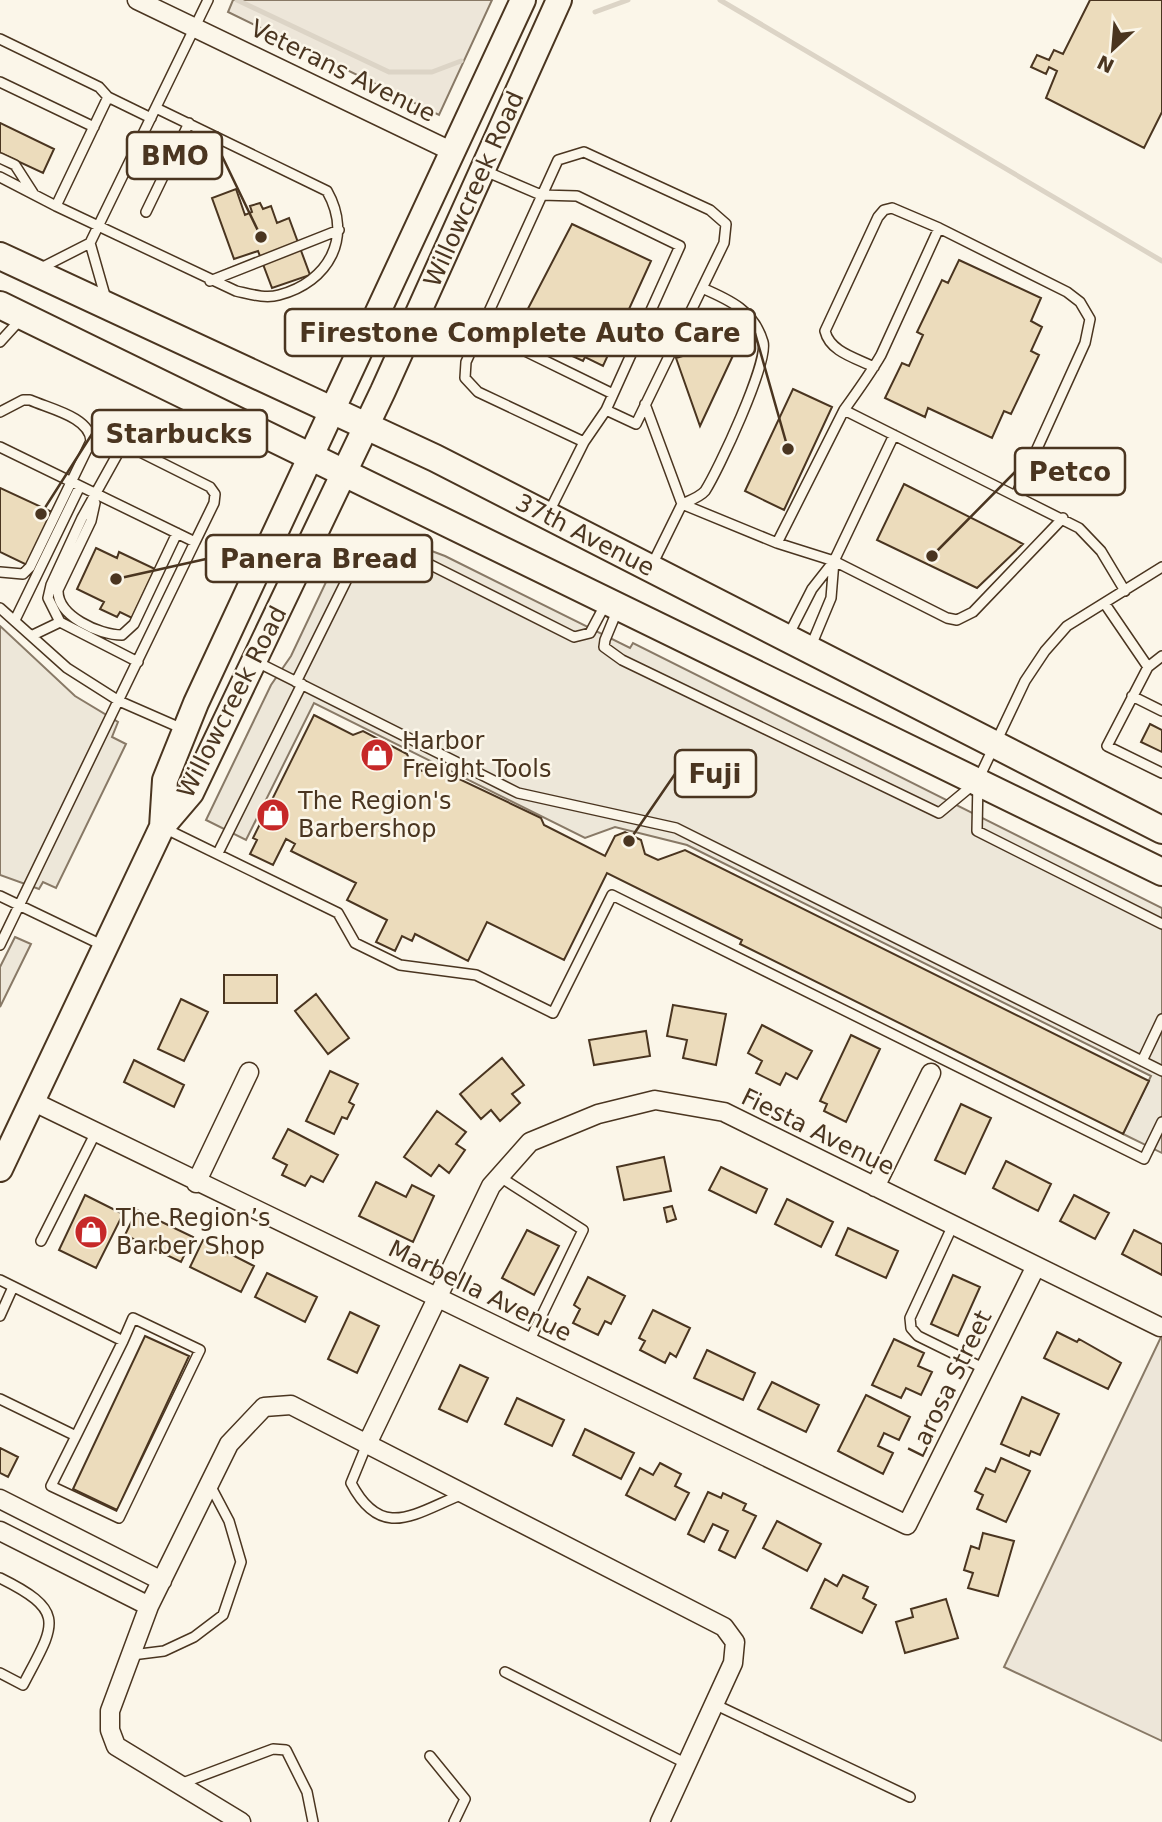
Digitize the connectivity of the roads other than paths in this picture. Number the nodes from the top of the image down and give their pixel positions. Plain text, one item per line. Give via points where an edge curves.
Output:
1 (137, 0) edge
2 (208, 0) edge
3 (523, 0) edge
4 (559, 0) edge
5 (195, 28) junction
6 (0, 39) edge
7 (0, 82) edge
8 (108, 97) junction
9 (156, 108) junction
10 (151, 118) junction
11 (189, 123) junction
12 (94, 127) junction
13 (451, 151) junction
14 (0, 158) edge
15 (482, 169) junction
16 (0, 177) edge
17 (34, 195) junction
18 (541, 195) junction
19 (57, 206) junction
20 (146, 212) dead end
21 (98, 226) junction
22 (939, 228) junction
23 (339, 230) junction
24 (90, 243) junction
25 (0, 256) edge
26 (35, 272) junction
27 (210, 281) junction
28 (702, 288) junction
29 (107, 304) junction
30 (12, 310) edge
31 (481, 329) junction
32 (0, 342) edge
33 (874, 367) junction
34 (613, 394) junction
35 (645, 404) junction
36 (331, 409) junction
37 (606, 410) junction
38 (844, 410) junction
39 (0, 412) edge
40 (367, 425) junction
41 (894, 435) junction
42 (584, 442) junction
43 (0, 447) edge
44 (309, 455) junction
45 (345, 472) junction
46 (76, 484) junction
47 (97, 495) junction
48 (1016, 495) junction
49 (682, 504) junction
50 (547, 516) junction
51 (1063, 518) junction
52 (177, 534) junction
53 (195, 542) junction
54 (777, 543) junction
55 (834, 561) junction
56 (1162, 567) edge
57 (651, 569) junction
58 (0, 572) edge
59 (1125, 591) junction
60 (614, 603) junction
61 (1105, 604) junction
62 (0, 608) edge
63 (15, 620) junction
64 (60, 622) junction
65 (33, 635) junction
66 (798, 645) junction
67 (1162, 656) edge
68 (254, 661) junction
69 (138, 662) junction
70 (1147, 667) junction
71 (299, 683) junction
72 (1132, 696) junction
73 (119, 701) junction
74 (1162, 711) edge
75 (185, 730) junction
76 (993, 745) junction
77 (1162, 774) edge
78 (978, 780) junction
79 (162, 827) junction
80 (1162, 830) edge
81 (218, 853) junction
82 (1162, 872) edge
83 (0, 896) edge
84 (19, 905) junction
85 (1162, 924) edge
86 (0, 945) edge
87 (105, 947) junction
88 (1162, 1019) edge
89 (1142, 1061) junction
90 (1162, 1071) edge
91 (249, 1072) dead end
92 (932, 1073) dead end
93 (32, 1101) junction
94 (1162, 1122) edge
95 (96, 1132) junction
96 (0, 1169) edge
97 (500, 1177) junction
98 (196, 1183) junction
99 (875, 1187) junction
100 (953, 1225) junction
101 (41, 1241) dead end
102 (1036, 1266) junction
103 (0, 1280) edge
104 (13, 1287) junction
105 (437, 1297) junction
106 (0, 1315) edge
107 (1160, 1327) edge
108 (122, 1340) junction
109 (529, 1342) junction
110 (985, 1369) junction
111 (0, 1399) edge
112 (76, 1436) junction
113 (367, 1444) junction
114 (209, 1483) junction
115 (465, 1493) junction
116 (0, 1499) edge
117 (907, 1525) joint
118 (0, 1531) edge
119 (0, 1578) edge
120 (162, 1581) junction
121 (149, 1605) junction
122 (131, 1655) junction
123 (505, 1672) dead end
124 (0, 1673) edge
125 (714, 1704) junction
126 (430, 1756) dead end
127 (687, 1764) junction
128 (179, 1784) junction
129 (910, 1797) dead end
130 (241, 1822) edge
131 (313, 1822) edge
132 (454, 1822) edge
133 (660, 1822) edge

1 - 5 street, Veterans Avenue
2 - 5 lane
3 - 13 main road, Willowcreek Road
4 - 15 main road, Willowcreek Road
5 - 9 lane
5 - 13 street, Veterans Avenue
6 - 8 lane via 99,87
7 - 12 lane
8 - 10 lane
8 - 12 lane
9 - 10 lane
9 - 11 lane
10 - 21 lane
11 - 20 lane
11 - 23 lane via 327,191
12 - 19 lane
13 - 36 main road, Willowcreek Road
14 - 17 lane via 15,165
15 - 18 lane
15 - 40 main road, Willowcreek Road
16 - 17 lane
17 - 19 lane
18 - 28 lane via 558,160 584,152 710,210 726,224 724,243
18 - 31 lane
18 - 34 lane via 578,195 680,246
19 - 21 lane
21 - 24 lane
21 - 27 lane
22 - 33 lane
22 - 33 lane via 897,209 884,210 828,321 829,342
22 - 48 lane via 1067,292 1090,319 1085,343
23 - 27 lane
23 - 27 lane via 324,270 278,296 247,294
24 - 26 lane
24 - 29 lane
25 - 26 main road, 37th Avenue
26 - 29 main road, 37th Avenue
28 - 35 lane
28 - 49 lane via 737,303 756,323 764,346 760,374 704,493
29 - 36 main road, 37th Avenue
30 - 32 lane
30 - 44 main road, 37th Avenue
31 - 34 lane
31 - 42 lane via 466,362 465,378 478,391
33 - 38 lane
34 - 37 lane
35 - 37 lane via 636,424
35 - 49 lane
36 - 40 main road, 37th Avenue
36 - 44 main road, Willowcreek Road
37 - 42 lane
38 - 41 lane
38 - 54 lane
39 - 46 lane via 30,400 84,424 92,441
40 - 45 main road, Willowcreek Road
40 - 50 main road, 37th Avenue
41 - 48 lane
41 - 55 lane
42 - 50 lane
43 - 46 lane
44 - 45 main road, 37th Avenue
44 - 75 main road, Willowcreek Road
45 - 60 main road, 37th Avenue
45 - 68 main road, Willowcreek Road
46 - 47 lane
46 - 58 lane via 30,567 23,574
46 - 63 lane
47 - 52 lane
47 - 52 lane via 91,521 58,590 62,608 93,626 114,635 128,631
47 - 53 lane via 116,453 122,446 130,447 210,487 215,494
47 - 64 lane via 51,585 48,598
48 - 51 lane
49 - 54 lane
49 - 57 lane
50 - 57 main road, 37th Avenue
51 - 55 lane via 973,612 957,620
51 - 59 lane via 1101,551
52 - 53 lane
53 - 69 lane
54 - 55 lane
55 - 66 lane via 812,589
55 - 66 lane via 831,598
56 - 59 lane
57 - 66 main road, 37th Avenue
59 - 61 lane
60 - 71 lane via 590,633 574,637 395,547 374,549 356,561
60 - 78 main road, 37th Avenue
60 - 78 lane via 604,647 622,660 939,813
61 - 70 lane
61 - 76 lane via 1067,626 1045,652
62 - 63 lane
63 - 65 lane
64 - 65 lane
64 - 69 lane
65 - 73 lane via 67,668
66 - 76 main road, 37th Avenue
67 - 70 lane
68 - 71 lane
68 - 79 main road, Willowcreek Road via 191,793
69 - 73 lane
70 - 72 lane
71 - 81 lane
71 - 89 lane via 518,793 676,828
72 - 74 lane
72 - 77 lane via 1107,746
73 - 75 lane
73 - 84 lane
75 - 79 main road, Willowcreek Road via 165,780
76 - 78 lane
76 - 80 main road, 37th Avenue
78 - 82 main road, 37th Avenue
78 - 85 lane via 977,831
79 - 81 lane
79 - 87 main road, Willowcreek Road
81 - 94 lane via 338,914 355,943 400,965 476,975 553,1013 612,895 1143,1159
83 - 84 lane
84 - 86 lane
84 - 87 lane
87 - 93 main road, Willowcreek Road
88 - 89 lane
89 - 90 lane
91 - 98 street
92 - 99 street
93 - 95 street, Marbella Avenue
93 - 96 main road, Willowcreek Road
95 - 98 street, Marbella Avenue
95 - 101 lane
97 - 99 street, Fiesta Avenue via 530,1142 598,1114 655,1100 724,1112
97 - 105 street, Fiesta Avenue via 491,1186
97 - 109 lane via 583,1230
98 - 105 street, Marbella Avenue
99 - 100 street, Fiesta Avenue
100 - 102 street, Fiesta Avenue
100 - 110 lane via 910,1318 911,1328 918,1336
102 - 107 street, Fiesta Avenue
102 - 110 street, Larosa Street
103 - 104 lane
104 - 106 lane
104 - 108 lane
105 - 109 street, Marbella Avenue
105 - 113 street, Fiesta Avenue
108 - 112 lane
108 - 112 lane via 133,1318 200,1350 119,1518 51,1486
109 - 117 street, Marbella Avenue
110 - 117 street, Larosa Street
111 - 112 lane
113 - 114 street via 290,1405 264,1407 229,1444
113 - 115 street
113 - 115 lane via 351,1483 370,1511 384,1519 398,1519
114 - 120 street
114 - 122 lane via 229,1521 241,1562 223,1615 194,1637 164,1651
115 - 125 street via 724,1627 736,1642 733,1662
116 - 120 street
118 - 121 street
119 - 124 lane via 39,1599 49,1620 48,1636 23,1685
120 - 121 street
121 - 122 street
122 - 128 street via 110,1711 110,1730 116,1746
123 - 127 lane
125 - 127 street
125 - 129 lane
126 - 132 lane via 465,1799
127 - 133 street
128 - 130 street
128 - 131 lane via 273,1749 286,1750 307,1792

